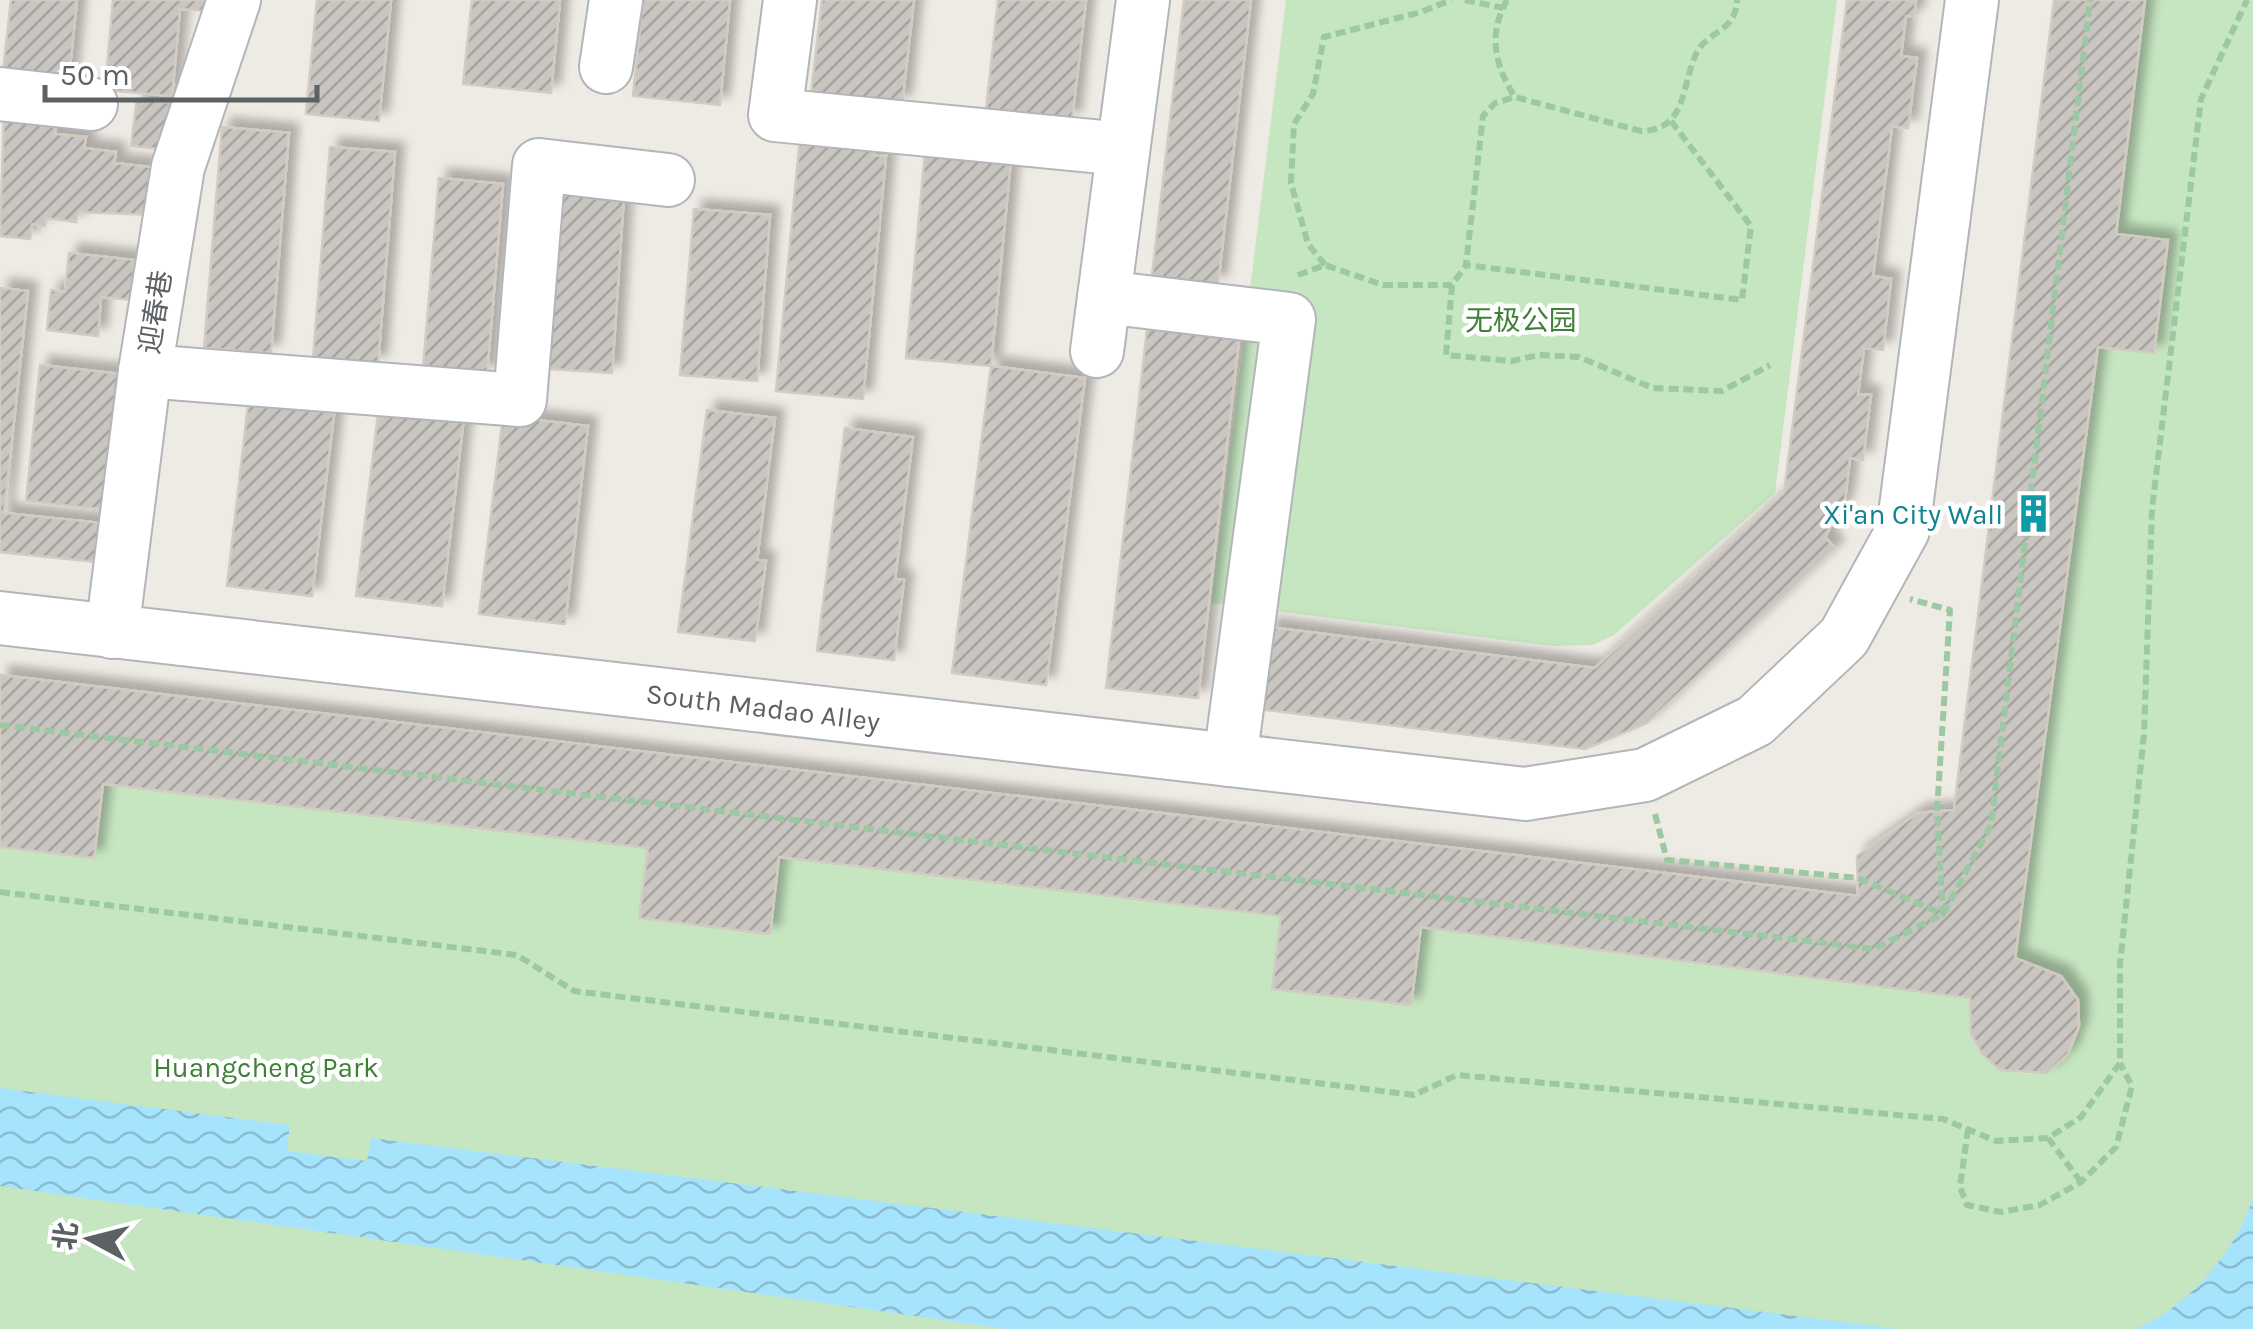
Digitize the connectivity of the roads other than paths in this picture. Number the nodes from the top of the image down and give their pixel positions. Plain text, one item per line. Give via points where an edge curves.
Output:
1 (234, 0) edge
2 (616, 0) edge
3 (790, 0) edge
4 (1143, 0) edge
5 (1972, 0) edge
6 (606, 66) dead end
7 (0, 94) edge
8 (92, 104) dead end
9 (1123, 149) junction
10 (668, 180) dead end
11 (1104, 298) junction
12 (1097, 351) dead end
13 (146, 371) junction
14 (0, 618) edge
15 (112, 632) junction
16 (1230, 760) junction

1 - 13 street, 迎春巷 via 178,166
2 - 6 street
3 - 9 street via 774,115
4 - 9 street
5 - 16 street, South Madao Alley via 1903,530 1844,637 1755,721 1646,775 1525,794
7 - 8 street
9 - 11 street
10 - 13 street via 540,165 520,400
11 - 12 street
11 - 16 street via 1289,319
13 - 15 street, 迎春巷
14 - 15 street, South Madao Alley
15 - 16 street, South Madao Alley

